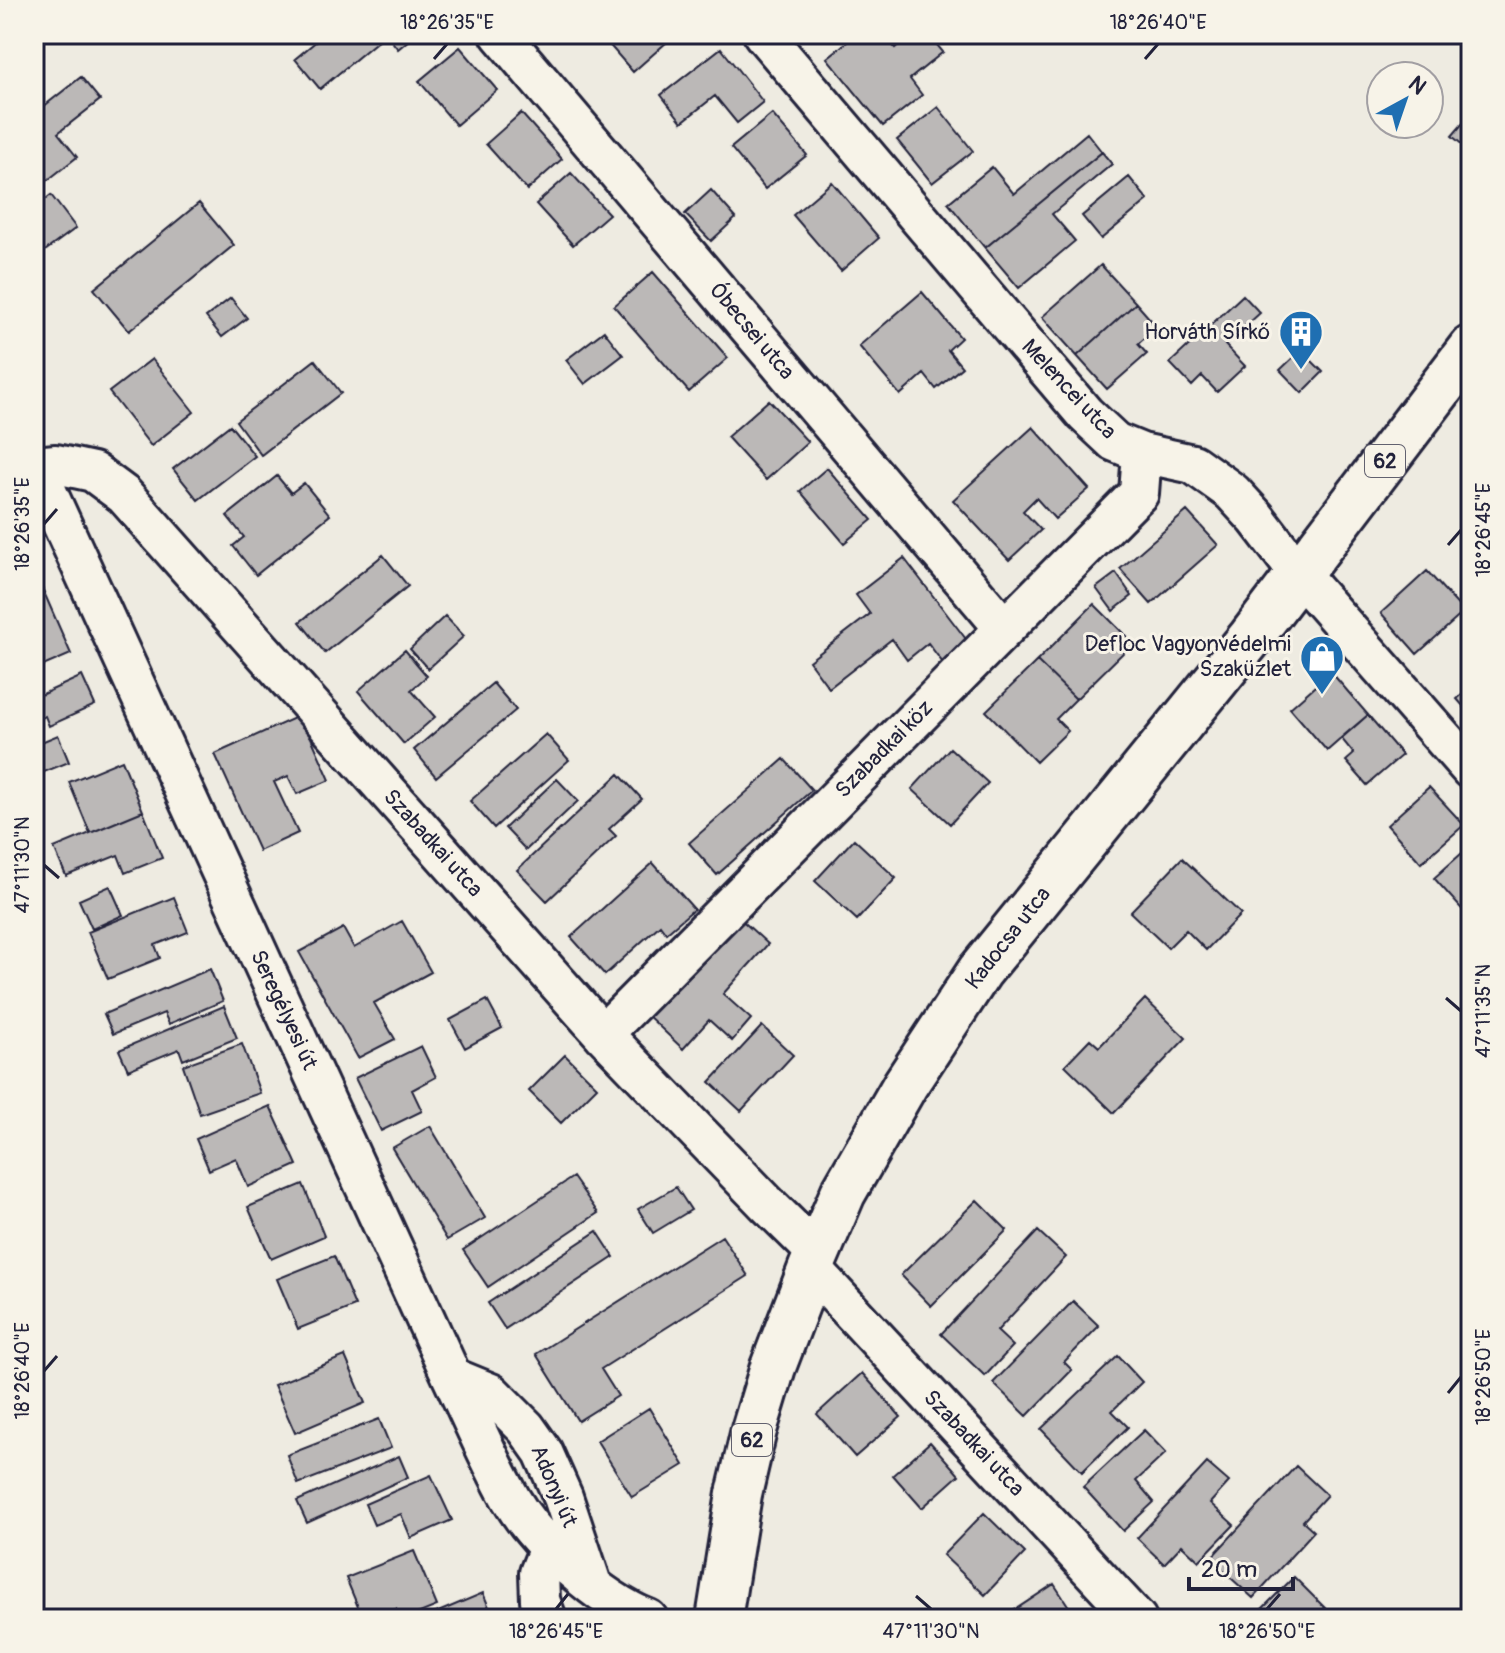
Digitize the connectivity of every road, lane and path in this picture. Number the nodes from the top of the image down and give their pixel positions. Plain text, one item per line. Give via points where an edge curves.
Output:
1 (500, 34) edge
2 (763, 34) edge
3 (1471, 348) edge
4 (1142, 453) junction
5 (35, 464) edge
6 (1299, 574) junction
7 (1004, 628) junction
8 (1471, 770) edge
9 (603, 1034) junction
10 (814, 1260) junction
11 (452, 1377) junction
12 (549, 1548) junction
13 (593, 1587) junction
14 (547, 1619) edge
15 (648, 1619) edge
16 (719, 1619) edge
17 (1137, 1619) edge

1 - 7 street, Óbecsei utca
2 - 4 street, Melencei utca via 1085,414 1115,442
3 - 6 main road, Kadocsa utca / 62
4 - 6 street, Melencei utca via 1193,464 1232,492
4 - 7 street, Szabadkai köz via 1139,493
5 - 9 street, Szabadkai utca via 93,472 124,495
5 - 11 street, Seregélyesi út
6 - 8 street, Melencei utca
6 - 10 main road, Kadocsa utca / 62 via 980,971 905,1085 843,1193
7 - 9 street, Szabadkai köz
9 - 10 street, Szabadkai utca
10 - 16 main road, Kadocsa utca / 62 via 754,1430
10 - 17 street, Szabadkai utca
11 - 12 street, Seregélyesi út via 513,1501
11 - 13 street, Adonyi út via 491,1393 543,1452
12 - 13 street, Seregélyesi út
12 - 14 street via 539,1573
13 - 15 street, Seregélyesi út

